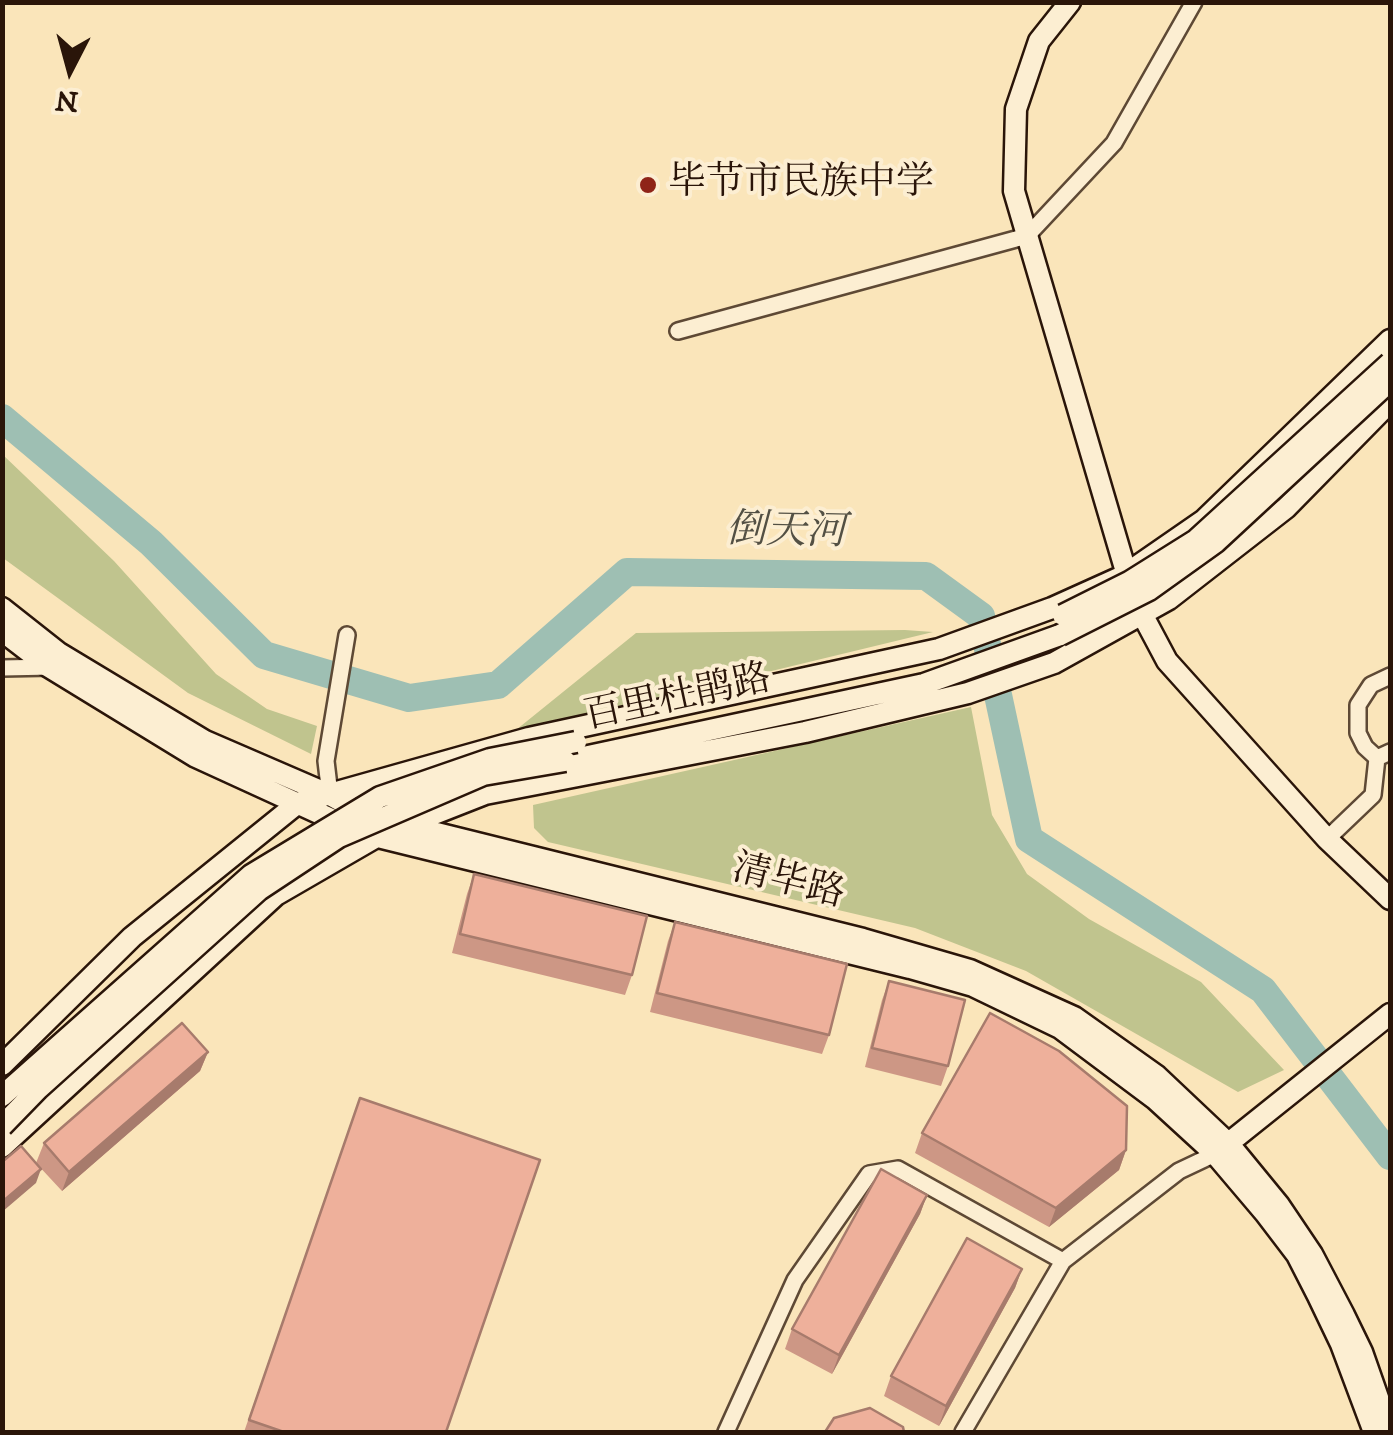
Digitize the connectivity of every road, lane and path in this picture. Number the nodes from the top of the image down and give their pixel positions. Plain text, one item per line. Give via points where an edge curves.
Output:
1 (1070, 2) edge
2 (1194, 2) edge
3 (1026, 236) junction
4 (678, 331) dead end
5 (1390, 340) edge
6 (1390, 362) edge
7 (1390, 380) edge
8 (1390, 402) edge
9 (1128, 578) junction
10 (2, 608) edge
11 (1142, 614) junction
12 (2, 630) edge
13 (347, 635) dead end
14 (76, 664) junction
15 (48, 667) junction
16 (2, 668) edge
17 (1390, 676) edge
18 (1384, 755) edge
19 (330, 796) junction
20 (298, 803) junction
21 (406, 826) junction
22 (378, 836) junction
23 (1326, 839) junction
24 (1390, 899) edge
25 (1385, 1019) edge
26 (2, 1065) edge
27 (2, 1096) edge
28 (2, 1126) edge
29 (2, 1147) edge
30 (1222, 1149) junction
31 (1063, 1261) junction
32 (726, 1432) edge
33 (963, 1432) edge
34 (1374, 1432) edge
35 (1390, 1432) edge

1 - 3 main road via 1038,41 1016,109 1014,191
2 - 3 street via 1114,143
3 - 4 street
3 - 9 main road
5 - 9 main road via 1204,520
6 - 9 main road, 百里杜鹃路, bridge via 1196,540
7 - 28 main road, 百里杜鹃路, bridge via 1216,542 1149,590 1060,635 924,684 483,775 339,837 259,890
8 - 11 main road via 1286,508
9 - 11 main road
9 - 19 main road via 939,649 528,738
9 - 27 main road, 百里杜鹃路, bridge via 1063,615 925,664 490,760 380,798 251,875
10 - 14 main road, 清毕路
11 - 21 main road via 1050,664 968,693 485,794
11 - 23 main road via 1167,661
12 - 15 main road
13 - 19 street via 326,761
14 - 15 street
14 - 19 main road, 清毕路 via 205,741
15 - 16 street
15 - 20 main road via 196,757
17 - 18 street via 1371,685 1358,706 1365,748
18 - 23 street via 1373,795
19 - 20 main road
19 - 21 main road, 清毕路
20 - 22 main road
20 - 26 main road via 132,937
21 - 22 main road
21 - 30 main road, 清毕路 via 863,939 1003,983 1074,1017 1157,1076
22 - 29 main road via 276,896
22 - 30 main road via 973,986 1060,1028
23 - 24 main road
25 - 30 main road
30 - 31 street via 1179,1171
30 - 34 main road via 1298,1255
30 - 35 main road, 清毕路 via 1279,1206 1312,1254 1362,1352
31 - 32 street via 898,1169 869,1174 794,1280
31 - 33 street

